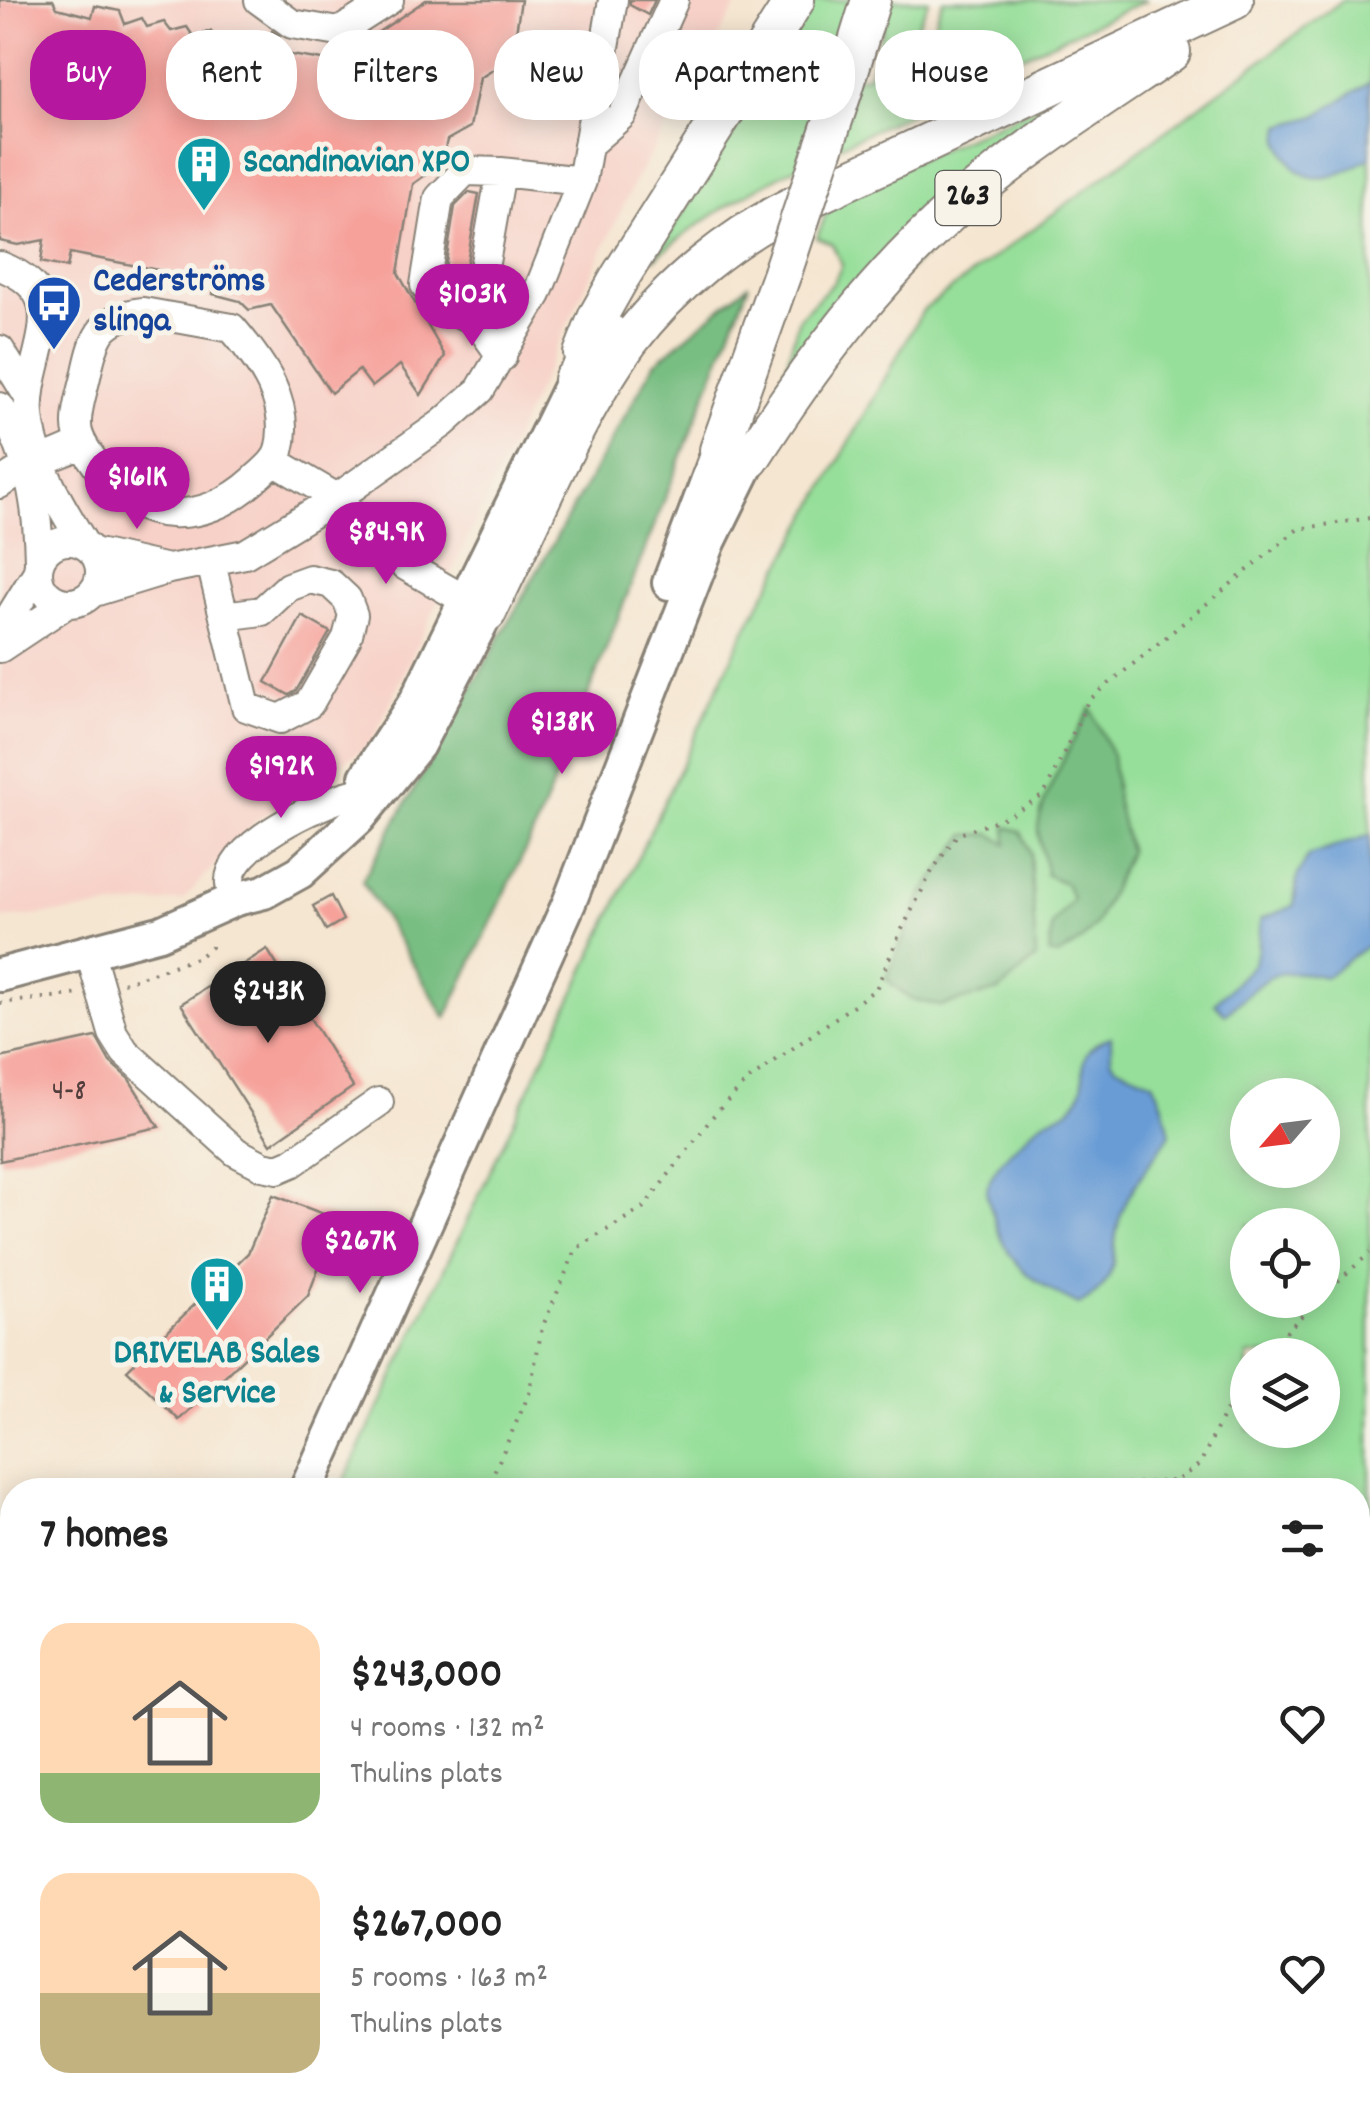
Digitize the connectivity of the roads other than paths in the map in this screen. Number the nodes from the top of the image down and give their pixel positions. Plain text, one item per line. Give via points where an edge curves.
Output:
1 (259, 0) edge
2 (389, 0) edge
3 (613, 0) edge
4 (674, 0) edge
5 (795, 0) edge
6 (871, 0) edge
7 (1185, 0) edge
8 (1234, 0) edge
9 (1246, 0) edge
10 (590, 143) junction
11 (501, 172) junction
12 (582, 181) junction
13 (0, 266) edge
14 (475, 320) junction
15 (0, 350) edge
16 (502, 357) junction
17 (573, 380) junction
18 (28, 396) junction
19 (0, 407) edge
20 (82, 443) junction
21 (734, 455) junction
22 (274, 461) junction
23 (34, 463) junction
24 (0, 484) edge
25 (338, 498) junction
26 (88, 548) junction
27 (211, 563) junction
28 (38, 568) junction
29 (169, 569) junction
30 (94, 592) junction
31 (66, 604) junction
32 (476, 606) junction
33 (224, 616) junction
34 (0, 632) edge
35 (0, 648) edge
36 (236, 899) junction
37 (90, 953) junction
38 (0, 974) edge
39 (379, 1102) dead end
40 (311, 1478) edge

1 - 2 street via 292,24 339,32
3 - 10 street
4 - 10 street via 622,116
5 - 17 highway via 620,277
6 - 21 highway, 263, bridge via 783,270
7 - 17 highway via 758,200 669,268
8 - 32 highway via 793,206 714,256 651,316 611,369
9 - 21 highway, 263 via 962,202 884,278
10 - 12 street
11 - 12 street
11 - 14 street
11 - 14 street via 465,172 438,198 425,286 438,306
12 - 16 street via 537,294
13 - 18 street via 20,274 44,307
14 - 16 street
15 - 18 street
16 - 25 street via 480,390 443,422
17 - 32 main road
18 - 23 street
19 - 23 street
20 - 22 street via 125,497 153,512 191,514 224,504
20 - 22 street via 77,426 96,338 118,315 143,312 232,328 263,365 276,396 281,421
20 - 23 street
21 - 40 main road, 263 via 709,542 570,903
22 - 25 street
23 - 24 street
23 - 26 street
23 - 28 street
25 - 27 street via 244,554
25 - 32 street via 394,557
26 - 28 street via 70,540 57,543
26 - 29 street
26 - 30 street via 100,574
27 - 29 street
27 - 33 street
28 - 31 street via 46,595
28 - 34 street
29 - 30 street
30 - 31 street
31 - 35 street
32 - 36 main road via 353,794
32 - 36 main road via 418,745 368,808 300,872
33 - 33 street via 246,707 280,720 309,704 353,615 331,584 310,580 288,586 262,611
36 - 37 main road via 160,933
37 - 38 main road
37 - 39 street via 125,1052 236,1152 278,1169

